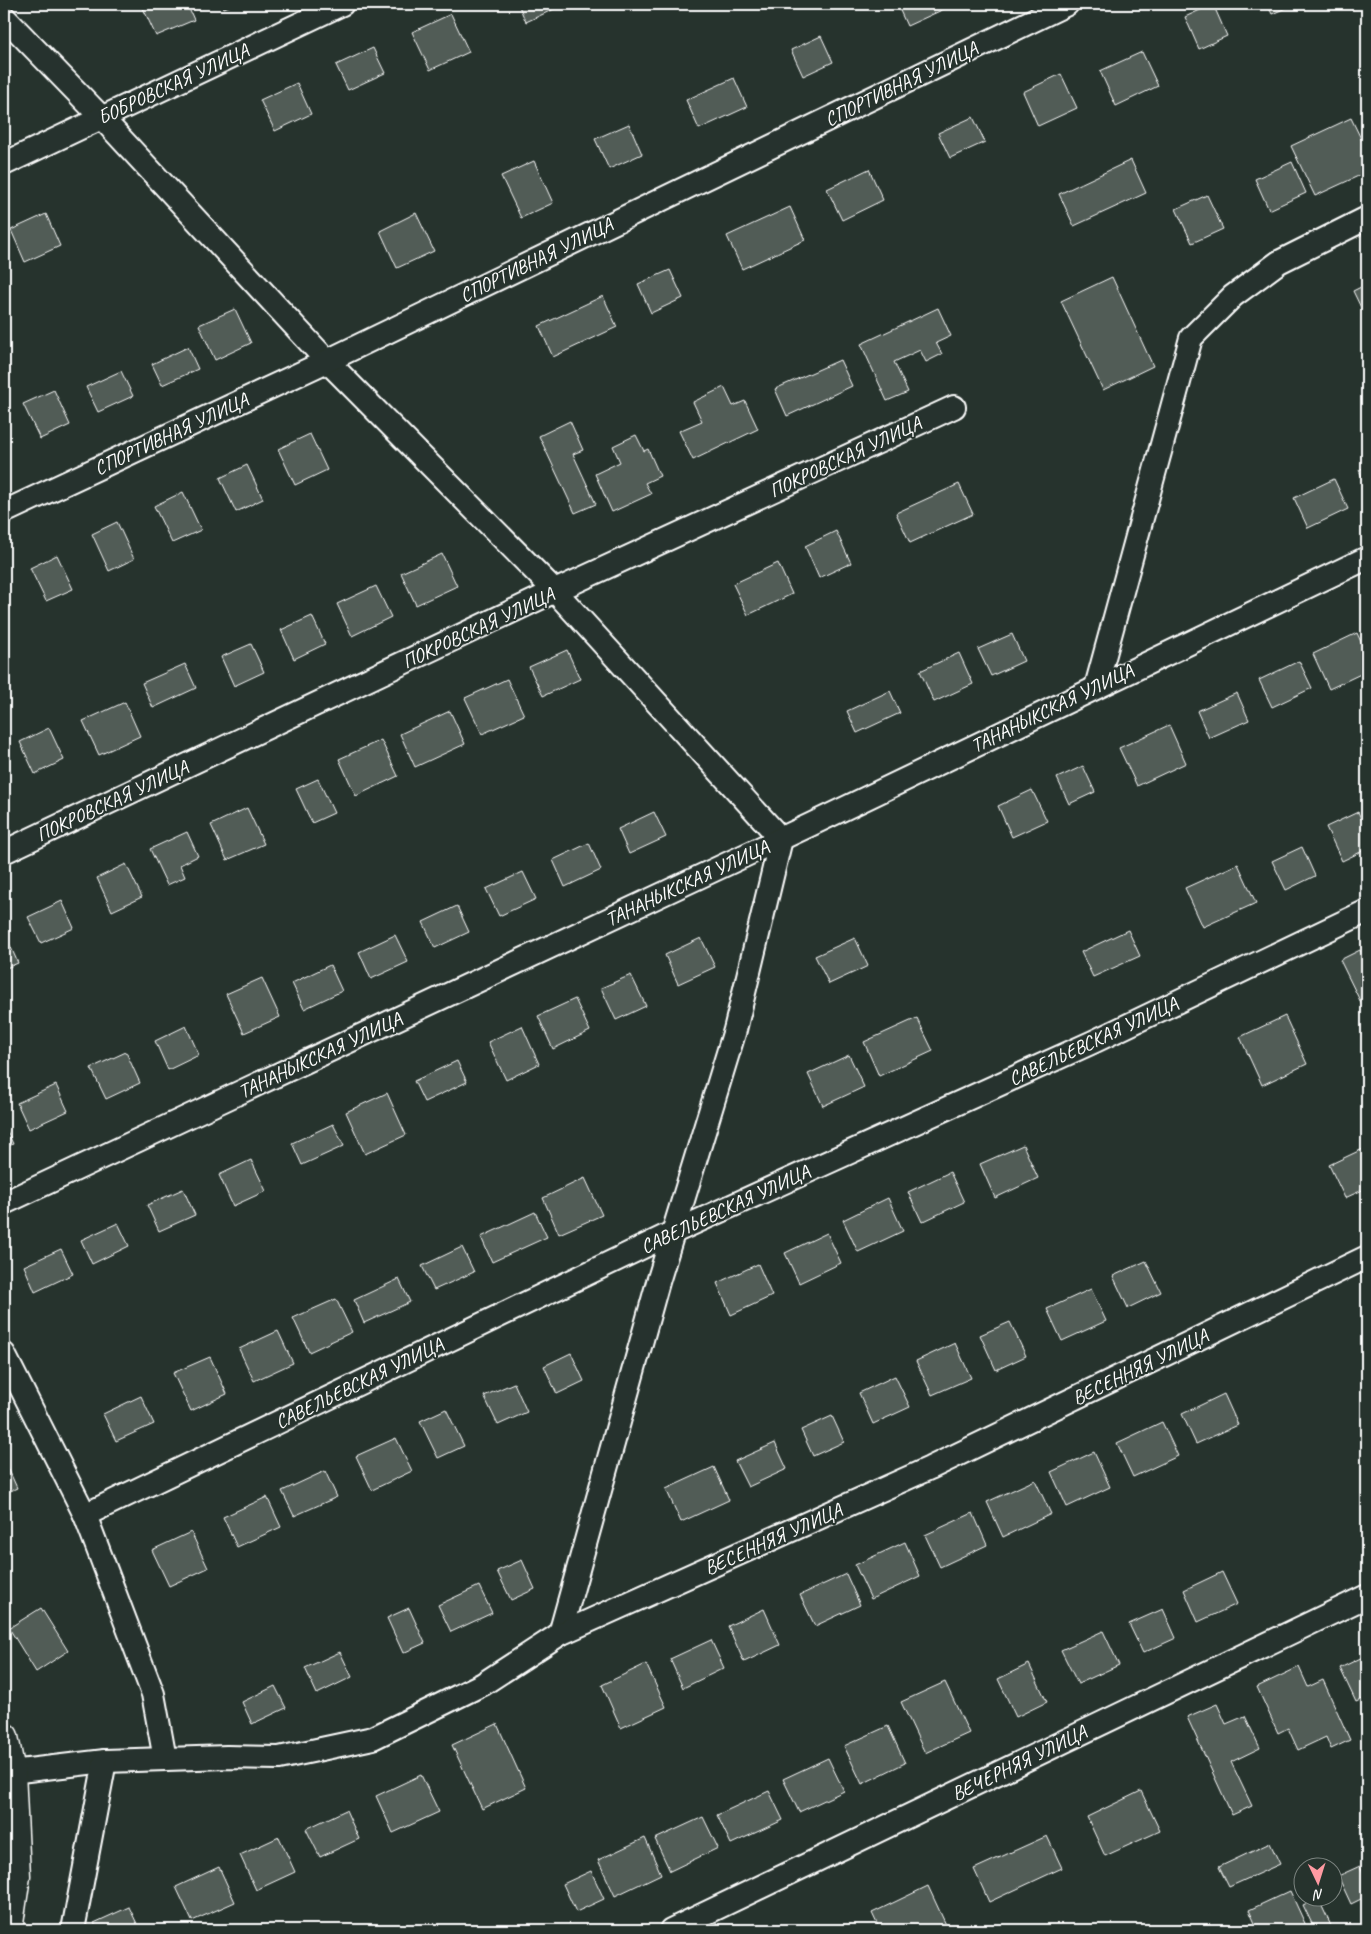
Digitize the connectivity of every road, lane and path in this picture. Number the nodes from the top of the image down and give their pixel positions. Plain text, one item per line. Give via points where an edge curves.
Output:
1 (342, 4) edge
2 (1067, 4) edge
3 (4, 17) edge
4 (102, 118) junction
5 (4, 164) edge
6 (1367, 218) edge
7 (326, 361) junction
8 (954, 407) dead end
9 (4, 512) edge
10 (1367, 558) edge
11 (555, 591) junction
12 (1096, 687) junction
13 (781, 838) junction
14 (4, 852) edge
15 (1367, 912) edge
16 (4, 1203) edge
17 (674, 1232) junction
18 (1367, 1257) edge
19 (4, 1354) edge
20 (85, 1515) junction
21 (1367, 1596) edge
22 (560, 1634) junction
23 (4, 1737) edge
24 (165, 1759) junction
25 (104, 1761) junction
26 (11, 1772) junction
27 (8, 1930) edge
28 (73, 1930) edge
29 (671, 1930) edge

1 - 4 street, БОБРОВСКАЯ УЛИЦА
2 - 7 street, СПОРТИВНАЯ УЛИЦА
3 - 4 street
4 - 5 street, БОБРОВСКАЯ УЛИЦА
4 - 7 street
6 - 12 street via 1279,262 1233,296 1191,338
7 - 9 street, СПОРТИВНАЯ УЛИЦА
7 - 11 street
8 - 11 street, ПОКРОВСКАЯ УЛИЦА
10 - 12 street, ТАНАНЫКСКАЯ УЛИЦА
11 - 13 street
11 - 14 street, ПОКРОВСКАЯ УЛИЦА
12 - 13 street, ТАНАНЫКСКАЯ УЛИЦА
13 - 16 street, ТАНАНЫКСКАЯ УЛИЦА
13 - 17 street via 735,1030
15 - 17 street, САВЕЛЬЕВСКАЯ УЛИЦА via 1093,1042
17 - 20 street, САВЕЛЬЕВСКАЯ УЛИЦА
17 - 22 street
18 - 22 street, ВЕСЕННЯЯ УЛИЦА via 930,1468
19 - 20 street
20 - 24 street via 153,1694
21 - 29 street, ВЕЧЕРНЯЯ УЛИЦА
22 - 24 street, ВЕСЕННЯЯ УЛИЦА via 483,1684 373,1738 279,1758
23 - 26 main road
24 - 25 street, ВЕСЕННЯЯ УЛИЦА
25 - 26 street, ВЕСЕННЯЯ УЛИЦА
25 - 28 street
26 - 27 main road via 16,1876

